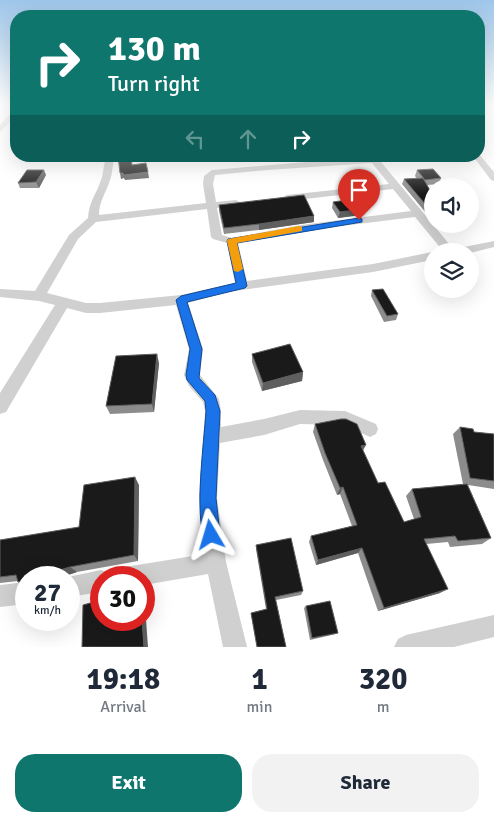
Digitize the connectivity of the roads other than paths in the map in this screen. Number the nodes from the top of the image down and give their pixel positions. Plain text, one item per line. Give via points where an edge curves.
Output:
1 (108, 162) edge
2 (325, 162) edge
3 (375, 162) edge
4 (481, 162) edge
5 (494, 178) edge
6 (396, 186) junction
7 (279, 199) edge
8 (250, 202) edge
9 (211, 206) junction
10 (418, 212) junction
11 (93, 219) junction
12 (232, 241) junction
13 (443, 243) edge
14 (494, 244) edge
15 (479, 247) edge
16 (424, 258) edge
17 (242, 286) junction
18 (0, 293) edge
19 (39, 296) junction
20 (181, 300) junction
21 (63, 303) junction
22 (0, 407) edge
23 (370, 429) dead end
24 (212, 436) junction
25 (216, 562) junction
26 (155, 573) edge
27 (15, 594) edge
28 (0, 596) edge
29 (494, 626) edge
30 (235, 647) edge
31 (406, 647) edge

1 - 11 street via 106,179 94,204
2 - 9 street via 212,173 208,184
3 - 6 street
4 - 5 street
6 - 7 street
6 - 10 street
8 - 9 street
9 - 11 street
9 - 12 street via 217,237
10 - 12 street
10 - 13 street
11 - 19 street via 73,237
12 - 17 street
14 - 15 street
16 - 17 street
17 - 20 street
18 - 19 street
19 - 21 street
20 - 21 street via 100,308
20 - 24 street via 196,349 192,375 211,399
21 - 22 street
23 - 24 street via 345,418 316,416
24 - 25 street via 208,498
25 - 26 street
25 - 30 street
27 - 28 street
29 - 31 street

